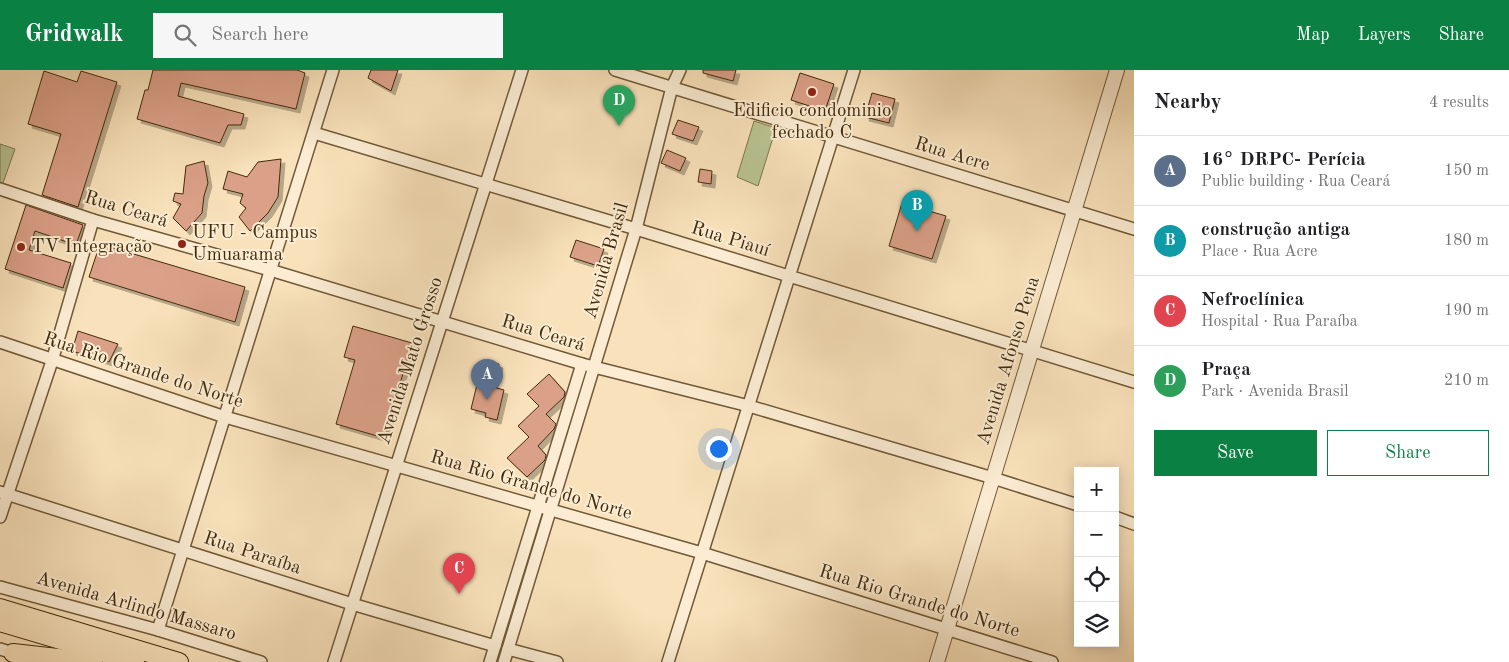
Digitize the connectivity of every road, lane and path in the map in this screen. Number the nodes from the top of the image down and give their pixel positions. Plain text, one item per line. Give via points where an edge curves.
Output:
1 (333, 70) edge
2 (522, 70) edge
3 (615, 70) edge
4 (680, 70) edge
5 (854, 70) edge
6 (1117, 70) edge
7 (672, 87) junction
8 (314, 133) junction
9 (833, 137) junction
10 (485, 184) junction
11 (0, 189) edge
12 (1074, 211) junction
13 (93, 220) junction
14 (636, 229) junction
15 (1134, 229) edge
16 (270, 270) junction
17 (789, 276) junction
18 (442, 321) junction
19 (0, 342) edge
20 (1032, 351) junction
21 (52, 360) junction
22 (582, 364) junction
23 (594, 366) junction
24 (1134, 382) edge
25 (749, 406) junction
26 (225, 417) junction
27 (396, 465) junction
28 (993, 478) junction
29 (3, 493) edge
30 (1074, 504) edge
31 (537, 507) junction
32 (551, 510) junction
33 (0, 517) edge
34 (1119, 518) edge
35 (1134, 524) edge
36 (183, 550) junction
37 (702, 553) junction
38 (0, 587) edge
39 (352, 604) junction
40 (0, 608) edge
41 (0, 622) edge
42 (947, 629) junction
43 (158, 630) junction
44 (495, 646) junction
45 (508, 649) junction
46 (7, 651) edge
47 (42, 662) edge
48 (93, 662) edge
49 (135, 662) edge
50 (179, 662) edge
51 (262, 662) edge
52 (334, 662) edge
53 (490, 662) edge
54 (504, 662) edge
55 (558, 662) edge
56 (668, 662) edge
57 (937, 662) edge
58 (1052, 662) edge

1 - 8 street
2 - 10 street, Avenida Mato Grosso
3 - 7 street, Rua Acre
4 - 7 street, Avenida Brasil
5 - 9 street
6 - 12 street, Avenida Afonso Pena
7 - 9 street, Rua Acre
7 - 14 street, Avenida Brasil
8 - 10 street, Rua Piauí
8 - 16 street
9 - 12 street, Rua Acre
9 - 17 street
10 - 14 street, Rua Piauí
10 - 18 street, Avenida Mato Grosso
11 - 13 street, Rua Ceará
12 - 15 street, Rua Acre
12 - 20 street, Avenida Afonso Pena
13 - 16 street, Rua Ceará
13 - 21 street
14 - 17 street, Rua Piauí
14 - 23 street, Avenida Brasil
16 - 18 street, Rua Ceará
16 - 26 street
17 - 20 street, Rua Piauí
17 - 25 street
18 - 22 street, Rua Ceará
18 - 27 street, Avenida Mato Grosso
19 - 21 street, Rua Rio Grande do Norte
20 - 24 street, Rua Piauí
20 - 28 street, Avenida Afonso Pena
21 - 26 street, Rua Rio Grande do Norte
21 - 29 street
22 - 23 street, Rua Ceará
22 - 31 street
23 - 25 street, Rua Ceará
23 - 32 street, Avenida Brasil
25 - 28 street, Rua Ceará
25 - 37 street
26 - 27 street, Rua Rio Grande do Norte
26 - 36 street
27 - 31 street, Rua Rio Grande do Norte
27 - 39 street, Avenida Mato Grosso
28 - 30 street, Rua Ceará
28 - 42 street, Avenida Afonso Pena
29 - 33 street
29 - 36 street, Rua Paraíba
31 - 32 street, Rua Rio Grande do Norte
31 - 44 street
32 - 37 street, Rua Rio Grande do Norte
32 - 45 street, Avenida Brasil
34 - 35 street
36 - 39 street, Rua Paraíba
36 - 43 street
37 - 42 street, Rua Rio Grande do Norte
37 - 56 street
38 - 43 street, Avenida Arlindo Massaro
39 - 44 street, Rua Paraíba
39 - 52 street, Avenida Mato Grosso
40 - 50 highway
41 - 49 highway
42 - 57 street, Avenida Afonso Pena
42 - 58 street, Rua Rio Grande do Norte
43 - 51 street, Avenida Arlindo Massaro
44 - 53 street
45 - 54 street, Avenida Brasil
45 - 55 street
46 - 47 street
46 - 48 highway

